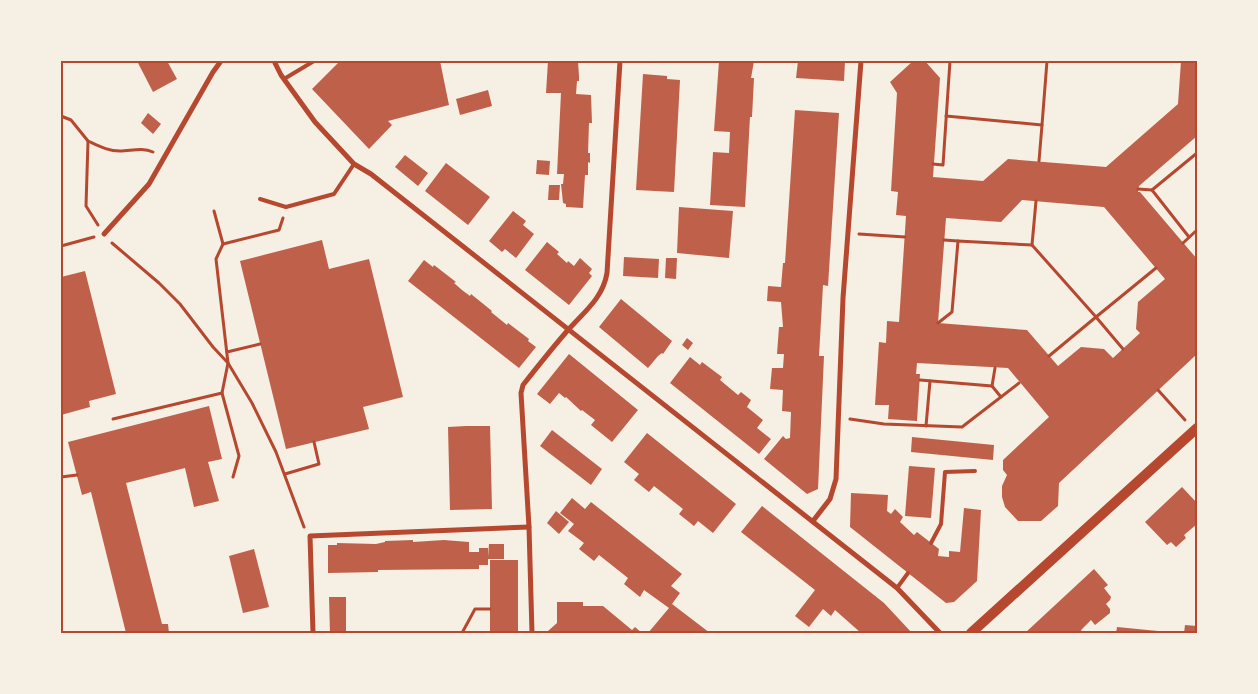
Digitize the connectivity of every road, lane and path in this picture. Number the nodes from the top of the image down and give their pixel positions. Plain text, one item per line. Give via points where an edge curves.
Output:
1 (221, 61) edge
2 (274, 61) edge
3 (314, 61) edge
4 (620, 61) edge
5 (861, 61) edge
6 (950, 61) edge
7 (1047, 61) edge
8 (284, 79) junction
9 (61, 116) edge
10 (946, 116) junction
11 (1042, 125) junction
12 (88, 141) junction
13 (1197, 153) edge
14 (165, 158) junction
15 (1039, 162) dead end
16 (354, 164) junction
17 (933, 164) dead end
18 (1138, 189) dead end
19 (1152, 190) junction
20 (260, 199) dead end
21 (1036, 201) dead end
22 (286, 207) junction
23 (214, 211) dead end
24 (1197, 230) edge
25 (848, 233) junction
26 (104, 234) junction
27 (905, 237) dead end
28 (1189, 237) junction
29 (944, 240) dead end
30 (958, 241) junction
31 (1183, 243) dead end
32 (223, 244) junction
33 (1032, 245) junction
34 (61, 246) edge
35 (1156, 268) dead end
36 (1096, 317) junction
37 (938, 323) dead end
38 (569, 330) junction
39 (260, 344) dead end
40 (1123, 349) dead end
41 (227, 352) junction
42 (1049, 356) dead end
43 (228, 363) junction
44 (995, 368) dead end
45 (920, 380) dead end
46 (930, 381) junction
47 (1019, 383) dead end
48 (992, 386) junction
49 (1158, 390) dead end
50 (222, 393) junction
51 (1001, 397) junction
52 (839, 418) junction
53 (113, 419) dead end
54 (926, 426) junction
55 (1195, 429) edge
56 (314, 442) dead end
57 (975, 471) dead end
58 (285, 474) junction
59 (76, 475) dead end
60 (61, 477) edge
61 (233, 477) dead end
62 (813, 521) junction
63 (529, 527) junction
64 (310, 536) junction
65 (931, 543) dead end
66 (908, 573) dead end
67 (897, 588) junction
68 (490, 609) dead end
69 (313, 633) edge
70 (462, 633) edge
71 (532, 633) edge
72 (940, 633) edge
73 (971, 633) edge

1 - 14 street
2 - 8 street
3 - 8 lane
4 - 38 street via 606,279 600,294
5 - 25 street
6 - 10 path
7 - 11 path
8 - 16 street via 315,122
9 - 12 path via 71,120
10 - 11 path
10 - 17 path via 943,165
11 - 15 path
12 - 14 path via 104,149 151,150
12 - 26 path via 86,206
13 - 19 path
14 - 26 street via 149,184
16 - 22 lane via 334,194
16 - 38 street
18 - 19 path
19 - 28 path
20 - 22 lane
21 - 33 path
22 - 32 path via 279,230
23 - 32 path
24 - 28 path
25 - 27 path
25 - 52 street
26 - 34 path
26 - 43 path via 180,304
28 - 31 path
29 - 30 path
30 - 33 path
30 - 37 path via 952,312
32 - 41 path via 216,259
33 - 36 path
35 - 36 path
36 - 40 path
36 - 42 path
38 - 62 street
38 - 63 street via 523,385 521,393
39 - 41 path
41 - 43 path
43 - 50 path
43 - 58 path via 252,403
44 - 48 path
45 - 46 path
46 - 48 path
46 - 54 path
47 - 51 path
48 - 51 path
49 - 55 path
50 - 53 path
50 - 61 path via 239,456
51 - 54 path via 962,428
52 - 54 path
52 - 62 street via 834,489
55 - 73 main road
56 - 58 path via 319,464
57 - 65 lane via 945,472 942,524
58 - 64 path via 301,523
59 - 60 path
62 - 67 street
63 - 64 street
63 - 71 street
64 - 69 street
66 - 67 lane
67 - 72 street
68 - 70 path via 475,609

